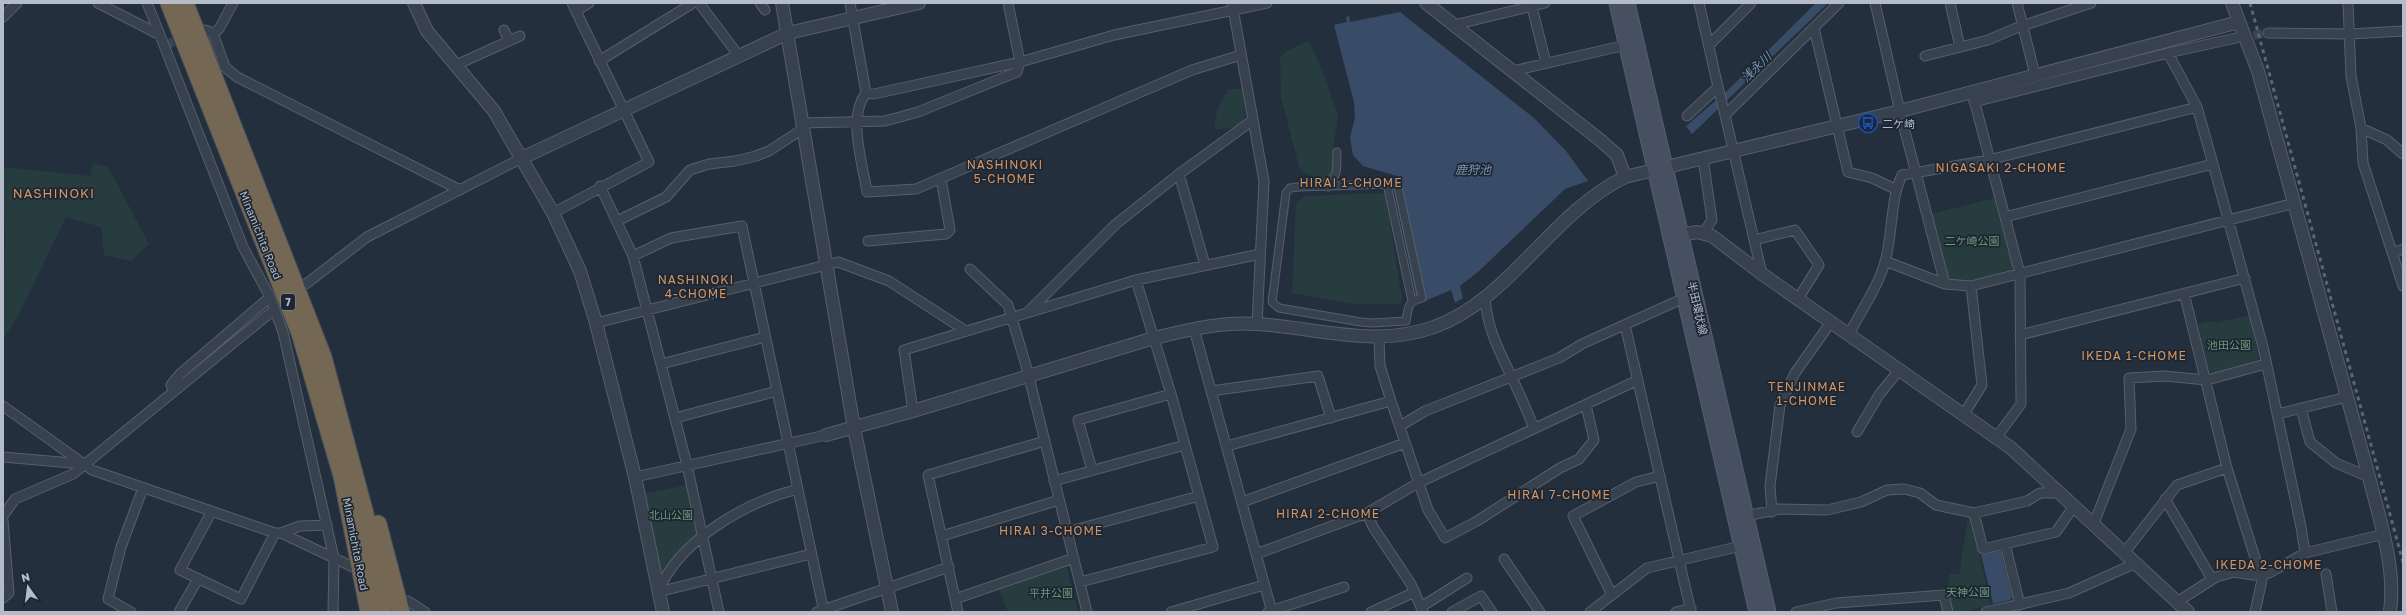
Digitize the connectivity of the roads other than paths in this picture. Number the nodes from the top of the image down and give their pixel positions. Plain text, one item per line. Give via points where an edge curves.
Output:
1 (16, 3) edge
2 (98, 3) edge
3 (147, 3) edge
4 (169, 3) edge
5 (185, 3) edge
6 (234, 3) edge
7 (414, 3) edge
8 (589, 3) edge
9 (693, 3) edge
10 (699, 3) edge
11 (782, 3) edge
12 (850, 3) edge
13 (919, 3) edge
14 (1008, 3) edge
15 (1267, 3) edge
16 (1426, 3) edge
17 (1546, 3) edge
18 (1616, 3) edge
19 (1628, 3) edge
20 (1699, 3) edge
21 (1752, 3) edge
22 (1839, 3) edge
23 (1875, 3) edge
24 (1950, 3) edge
25 (2017, 3) edge
26 (2091, 3) edge
27 (2232, 3) edge
28 (2348, 3) edge
29 (1532, 4) edge
30 (1233, 6) edge
31 (574, 7) edge
32 (3, 17) edge
33 (852, 17) junction
34 (2239, 22) junction
35 (1454, 25) junction
36 (2022, 26) junction
37 (1814, 28) junction
38 (504, 30) dead end
39 (2403, 31) edge
40 (788, 33) junction
41 (2268, 34) tunnel mouth
42 (2350, 34) junction
43 (160, 35) junction
44 (520, 36) dead end
45 (2236, 38) tunnel mouth
46 (509, 41) junction
47 (1626, 45) junction
48 (1709, 45) junction
49 (1960, 47) junction
50 (2168, 52) junction
51 (1241, 54) junction
52 (739, 56) junction
53 (1925, 56) dead end
54 (599, 61) junction
55 (1020, 62) junction
56 (1546, 64) junction
57 (456, 65) junction
58 (1513, 71) junction
59 (2035, 75) junction
60 (1718, 87) junction
61 (866, 94) junction
62 (1973, 97) junction
63 (2197, 107) junction
64 (625, 110) junction
65 (1900, 111) junction
66 (1725, 115) junction
67 (1687, 116) dead end
68 (1253, 120) junction
69 (855, 122) junction
70 (804, 125) junction
71 (1837, 126) junction
72 (2361, 128) junction
73 (1733, 151) junction
74 (1337, 152) dead end
75 (2403, 154) edge
76 (522, 158) junction
77 (1703, 158) junction
78 (1989, 160) junction
79 (2213, 164) junction
80 (1660, 168) junction
81 (1915, 171) junction
82 (1179, 174) junction
83 (1625, 177) junction
84 (941, 179) junction
85 (1387, 184) junction
86 (600, 186) junction
87 (1328, 188) junction
88 (1896, 189) junction
89 (460, 190) junction
90 (2295, 203) junction
91 (553, 213) junction
92 (2005, 217) junction
93 (1406, 220) junction
94 (617, 221) junction
95 (2229, 221) junction
96 (1396, 223) junction
97 (1704, 232) junction
98 (1681, 234) junction
99 (1754, 240) junction
100 (868, 241) dead end
101 (2403, 249) edge
102 (2392, 252) junction
103 (1260, 254) junction
104 (633, 256) junction
105 (1414, 259) junction
106 (1885, 261) junction
107 (1404, 262) junction
108 (825, 265) junction
109 (1205, 265) junction
110 (970, 269) dead end
111 (1762, 274) junction
112 (2020, 274) junction
113 (2245, 278) junction
114 (1136, 280) junction
115 (755, 283) junction
116 (306, 284) dead end
117 (1945, 284) junction
118 (1971, 286) junction
119 (2403, 286) edge
120 (2184, 293) junction
121 (270, 297) junction
122 (1485, 297) junction
123 (1684, 298) junction
124 (1798, 299) junction
125 (1412, 301) junction
126 (647, 310) junction
127 (1027, 313) junction
128 (270, 314) dead end
129 (1011, 317) junction
130 (1831, 322) junction
131 (596, 323) junction
132 (1257, 324) junction
133 (1625, 325) junction
134 (1194, 328) junction
135 (966, 330) junction
136 (1849, 334) junction
137 (2020, 335) junction
138 (765, 337) junction
139 (1154, 338) junction
140 (1379, 338) junction
141 (661, 364) junction
142 (2266, 364) junction
143 (1899, 370) junction
144 (1028, 376) junction
145 (1512, 376) junction
146 (1638, 380) junction
147 (2207, 380) junction
148 (173, 390) junction
149 (777, 391) junction
150 (1211, 391) junction
151 (1171, 394) junction
152 (2347, 397) junction
153 (1391, 401) junction
154 (1586, 405) junction
155 (3, 406) edge
156 (2301, 408) junction
157 (913, 411) junction
158 (1964, 414) junction
159 (2277, 414) junction
160 (1854, 416) dead end
161 (675, 418) junction
162 (1331, 418) junction
163 (1863, 421) junction
164 (1400, 426) junction
165 (343, 427) junction
166 (854, 428) junction
167 (1534, 428) junction
168 (1857, 432) dead end
169 (826, 435) joint
170 (1996, 438) junction
171 (332, 441) junction
172 (1044, 441) junction
173 (1405, 443) junction
174 (788, 444) junction
175 (1185, 445) junction
176 (1227, 446) junction
177 (3, 457) edge
178 (84, 464) junction
179 (687, 465) junction
180 (2227, 468) junction
181 (1092, 470) junction
182 (1660, 476) junction
183 (635, 477) junction
184 (2369, 477) junction
185 (1054, 481) junction
186 (1418, 482) junction
187 (143, 488) junction
188 (798, 489) junction
189 (2057, 489) junction
190 (1199, 496) junction
191 (1059, 500) junction
192 (2165, 500) junction
193 (1242, 502) junction
194 (2074, 506) junction
195 (212, 511) junction
196 (1772, 512) junction
197 (1368, 513) junction
198 (1974, 513) junction
199 (3, 516) edge
200 (1746, 516) junction
201 (3, 520) edge
202 (2094, 523) junction
203 (327, 524) junction
204 (1067, 532) junction
205 (278, 533) junction
206 (2384, 534) junction
207 (702, 536) junction
208 (942, 536) junction
209 (2005, 544) junction
210 (1741, 546) junction
211 (2125, 552) junction
212 (2305, 553) junction
213 (811, 554) junction
214 (1256, 554) junction
215 (334, 558) junction
216 (1074, 558) junction
217 (1504, 560) dead end
218 (1680, 560) junction
219 (2136, 563) junction
220 (353, 567) dead end
221 (948, 567) junction
222 (2261, 574) junction
223 (2326, 574) dead end
224 (712, 578) junction
225 (1467, 578) dead end
226 (198, 579) junction
227 (2212, 579) junction
228 (1080, 582) junction
229 (1264, 585) junction
230 (1344, 587) dead end
231 (887, 589) junction
232 (658, 592) junction
233 (1415, 592) junction
234 (1612, 595) junction
235 (3, 598) edge
236 (955, 599) junction
237 (2177, 602) junction
238 (2020, 605) junction
239 (405, 607) edge
240 (1837, 607) edge
241 (1422, 609) edge
242 (1691, 610) edge
243 (131, 612) edge
244 (179, 612) edge
245 (333, 612) edge
246 (359, 612) edge
247 (369, 612) edge
248 (383, 612) edge
249 (425, 612) edge
250 (663, 612) edge
251 (719, 612) edge
252 (822, 612) edge
253 (892, 612) edge
254 (958, 612) edge
255 (1087, 612) edge
256 (1171, 612) edge
257 (1270, 612) edge
258 (1371, 612) edge
259 (1452, 612) edge
260 (1492, 612) edge
261 (1540, 612) edge
262 (1590, 612) edge
263 (1676, 612) edge
264 (1756, 612) edge
265 (1769, 612) edge
266 (1796, 612) edge
267 (1948, 612) edge
268 (1986, 612) edge
269 (2188, 612) edge
270 (2255, 612) edge
271 (2332, 612) edge
272 (2390, 612) edge

1 - 32 street
2 - 43 street
3 - 43 street
4 - 171 highway, Minamichita Road / 7 via 300,333
5 - 165 highway, Minamichita Road / 7 via 310,320
6 - 89 street via 219,29 209,31 225,67 237,77
7 - 57 street via 426,31
8 - 31 street
9 - 54 street
10 - 52 street
11 - 40 street
12 - 33 street
13 - 33 street
14 - 55 street
15 - 30 street
16 - 35 street
17 - 29 street
18 - 47 main road, 半田環状線
19 - 80 main road, 半田環状線
20 - 48 street
21 - 48 street
22 - 37 street
23 - 65 street
24 - 49 street
25 - 36 street
26 - 36 street
27 - 34 street
28 - 42 street
29 - 35 street
29 - 56 street
30 - 51 street
30 - 55 street via 1114,35
31 - 54 street
33 - 40 street
33 - 61 street
34 - 59 street
34 - 90 street via 2258,71
35 - 58 street
36 - 49 street via 1988,40
36 - 59 street
37 - 66 street
37 - 71 street
38 - 46 street
39 - 42 street
40 - 52 street
40 - 70 street
41 - 42 street
42 - 72 street via 2351,76
43 - 121 street via 243,247
44 - 46 street
45 - 50 street
46 - 57 street
47 - 56 street
47 - 80 main road, 半田環状線
48 - 60 street
49 - 53 street
50 - 62 street
50 - 63 street
51 - 68 street
51 - 84 street via 1192,70
52 - 64 street
54 - 64 street via 621,107
55 - 61 street
55 - 69 street via 1017,72 918,112 885,121
56 - 58 street
57 - 76 street via 494,111
58 - 83 street via 1617,155
59 - 62 street
60 - 66 street
60 - 67 street
61 - 69 street via 862,98
62 - 65 street
62 - 78 street
63 - 78 street
63 - 79 street
64 - 76 street
64 - 86 street via 649,162
65 - 71 street
65 - 81 street
66 - 73 street
68 - 82 street
68 - 103 street via 1264,181
69 - 70 street
69 - 84 street via 867,192 916,189
70 - 94 street via 768,151 756,156 690,170 666,197
70 - 108 street
71 - 73 street
71 - 88 street via 1848,172 1872,178
72 - 75 street via 2387,140
72 - 102 street via 2363,163
73 - 77 street
73 - 99 street
74 - 87 street via 1336,173 1332,180 1327,182
76 - 89 street
76 - 91 street
77 - 80 street
77 - 97 street via 1712,220
78 - 81 street
78 - 92 street
79 - 92 street
79 - 95 street
80 - 83 street
80 - 98 main road, 半田環状線
80 - 123 main road, 半田環状線
81 - 88 street via 1902,175
81 - 117 street
82 - 109 street
82 - 127 street via 1097,241
83 - 122 street via 1597,193 1568,217
84 - 100 street via 950,230 946,234
85 - 87 street
85 - 93 street via 1397,182
85 - 96 street
86 - 91 street
86 - 94 street
87 - 125 street via 1298,187 1290,188 1286,193 1273,304 1279,308 1392,326 1406,321
88 - 106 street via 1893,223
89 - 116 street via 368,237
90 - 95 street
90 - 152 street
91 - 131 street via 580,271
92 - 112 street
93 - 96 street
93 - 105 street
94 - 104 street
95 - 112 street
95 - 113 street
96 - 107 street
97 - 98 street
97 - 111 street
98 - 200 main road, 半田環状線
99 - 111 street
99 - 124 street via 1795,230 1819,265
101 - 102 street
102 - 119 street
103 - 109 street
103 - 132 street
104 - 115 street via 671,238 742,226
104 - 126 street
105 - 107 street
105 - 125 street via 1422,298
106 - 117 street
106 - 136 street via 1882,272
107 - 125 street
108 - 115 street
108 - 135 street via 844,263 889,280
108 - 166 street
109 - 114 street
110 - 129 street via 1004,300
111 - 124 street
112 - 118 street
112 - 137 street
113 - 120 street
113 - 142 street
114 - 127 street
114 - 139 street
115 - 126 street
115 - 138 street
117 - 118 street
118 - 158 street via 1982,385
120 - 137 street
120 - 147 street
121 - 148 street via 180,374 171,385
121 - 203 street via 292,365
122 - 140 street via 1453,319 1434,327
122 - 145 street via 1490,327
123 - 133 street
123 - 210 main road, 半田環状線
124 - 130 street
126 - 131 street
126 - 141 street
127 - 129 street
128 - 148 street
129 - 135 street
129 - 144 street
130 - 136 street
130 - 196 street via 1795,373 1780,405 1770,486
131 - 183 street
132 - 134 street
132 - 140 street
133 - 145 street via 1582,344 1559,358
133 - 146 street
134 - 139 street
134 - 150 street
135 - 157 street via 904,350
136 - 143 street
137 - 170 street via 2022,404
138 - 141 street
138 - 149 street
139 - 144 street
139 - 151 street
140 - 153 street via 1380,366
141 - 161 street
142 - 147 street
142 - 159 street
143 - 158 street
143 - 163 street
144 - 157 street
144 - 172 street
145 - 164 street via 1425,411
145 - 167 street
146 - 154 street
146 - 182 street
147 - 180 street
147 - 202 street via 2164,376 2129,378 2131,429
148 - 178 street
149 - 161 street
149 - 174 street
150 - 162 street via 1318,376
150 - 176 street
151 - 175 street
151 - 181 street via 1078,420
152 - 156 street
152 - 184 street
153 - 162 street
153 - 164 street
154 - 167 street
154 - 186 street via 1594,440 1580,459 1560,468 1477,521 1445,538 1428,510
155 - 178 street
156 - 159 street
156 - 184 street via 2310,442 2336,463
157 - 166 street
158 - 170 street
159 - 212 street
160 - 163 street
161 - 179 street
162 - 176 street
163 - 168 street
164 - 173 street
165 - 239 highway via 372,505
165 - 248 highway, Minamichita Road / 7 via 365,514
166 - 169 street
166 - 231 street
167 - 186 street
169 - 174 street
170 - 189 street
171 - 246 highway via 332,464 349,545
171 - 247 highway, Minamichita Road / 7 via 350,514
172 - 185 street
172 - 208 street via 928,476
173 - 186 street
173 - 193 street
174 - 179 street
174 - 188 street
175 - 181 street
175 - 190 street
176 - 193 street
177 - 178 street
178 - 187 street via 92,470
178 - 199 street via 74,474 15,499
179 - 183 street
179 - 207 street
180 - 192 street via 2177,485
180 - 222 street
181 - 185 street
182 - 218 street
182 - 234 street via 1636,482 1573,516
183 - 232 street
184 - 206 street
185 - 191 street
186 - 197 street
187 - 195 street
187 - 243 street via 121,547 108,599
188 - 207 street via 771,496 739,512
188 - 213 street
189 - 194 street
189 - 198 street via 2053,493 2040,493 2027,501
190 - 204 street
190 - 228 street via 1213,547
191 - 204 street
191 - 208 street
192 - 211 street
192 - 227 street
193 - 214 street
194 - 202 street
194 - 209 street via 2056,532
195 - 205 street
195 - 226 street via 180,570
196 - 198 street via 1779,509 1827,510 1860,502 1887,490 1904,489 1920,493 1936,505
196 - 200 street
197 - 214 street
197 - 233 street via 1374,527
198 - 209 street via 1983,549
200 - 265 main road, 半田環状線
201 - 235 street via 9,593
202 - 211 street
203 - 205 street via 300,526
203 - 215 street
204 - 216 street
205 - 215 street
205 - 226 street via 241,599
206 - 212 street
206 - 272 street via 2392,587
207 - 224 street
207 - 232 street via 680,557
208 - 221 street
209 - 238 street
210 - 218 street
210 - 264 main road, 半田環状線
211 - 219 street
212 - 222 street via 2269,573
213 - 224 street
213 - 252 street
214 - 229 street
215 - 220 street
215 - 245 street
216 - 228 street
216 - 236 street
217 - 261 street
218 - 234 street via 1647,568
218 - 242 street
219 - 237 street
219 - 238 street via 2069,593
221 - 231 street
221 - 236 street
222 - 227 street via 2234,572
222 - 270 street
223 - 271 street
224 - 232 street
224 - 251 street
225 - 241 street
226 - 244 street
227 - 237 street
228 - 255 street
229 - 256 street
229 - 257 street
230 - 257 street
231 - 252 street
231 - 253 street
232 - 250 street
233 - 241 street
233 - 258 street
234 - 262 street
236 - 254 street
237 - 269 street
238 - 268 street
239 - 249 street
240 - 266 street
240 - 267 street via 1944,595
242 - 263 street
259 - 260 street via 1481,596

